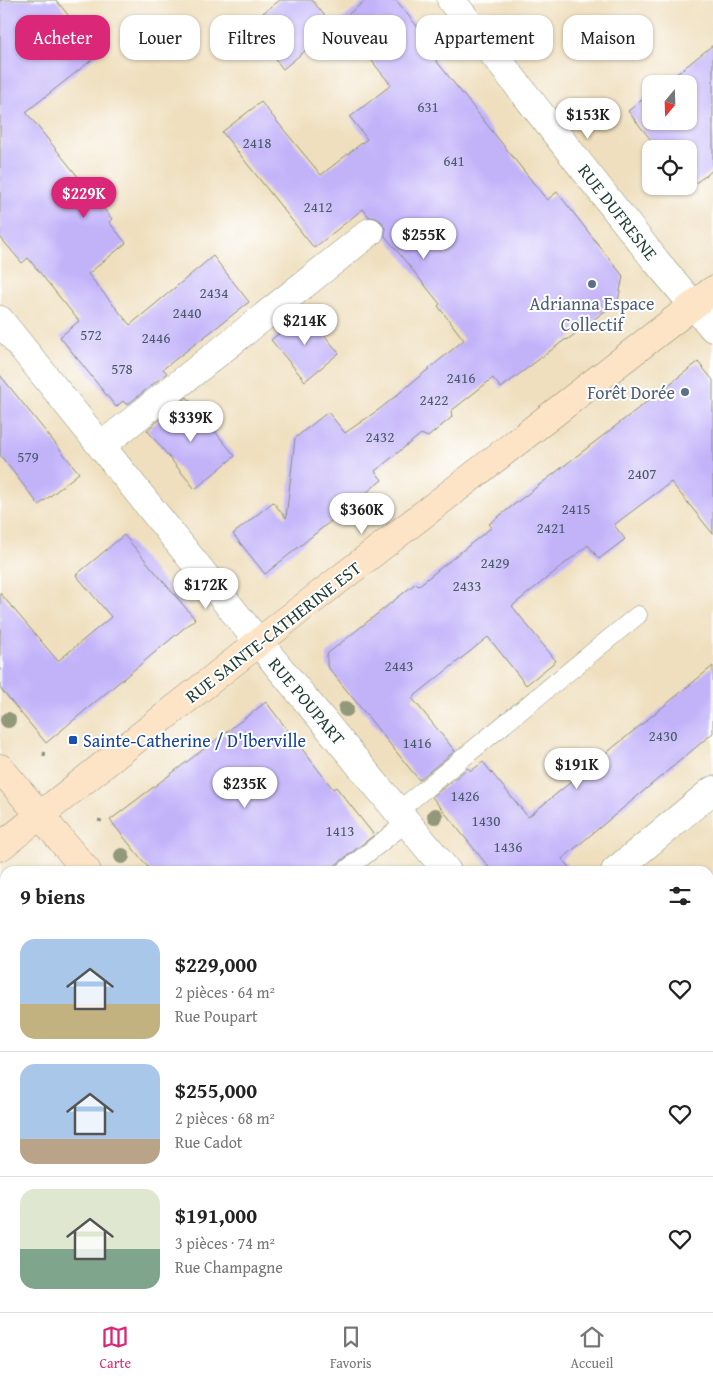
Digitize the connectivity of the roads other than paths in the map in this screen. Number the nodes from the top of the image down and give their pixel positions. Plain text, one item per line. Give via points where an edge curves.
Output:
1 (451, 0) edge
2 (370, 232) dead end
3 (704, 297) edge
4 (0, 320) edge
5 (713, 328) edge
6 (101, 446) junction
7 (638, 615) dead end
8 (259, 643) junction
9 (0, 768) edge
10 (713, 790) edge
11 (40, 816) junction
12 (403, 816) junction
13 (0, 847) edge
14 (83, 866) edge
15 (350, 866) edge
16 (443, 866) edge
17 (631, 866) edge

1 - 3 street, RUE DUFRESNE via 656,261
2 - 6 street
3 - 5 street, RUE DUFRESNE
3 - 8 street, RUE SAINTE-CATHERINE EST
4 - 6 street, RUE POUPART
6 - 8 street, RUE POUPART
7 - 12 lane
8 - 11 street, RUE SAINTE-CATHERINE EST
8 - 12 street, RUE POUPART
9 - 11 street
10 - 17 street
11 - 13 street, RUE SAINTE-CATHERINE EST
11 - 14 street
12 - 15 lane
12 - 16 street, RUE POUPART

